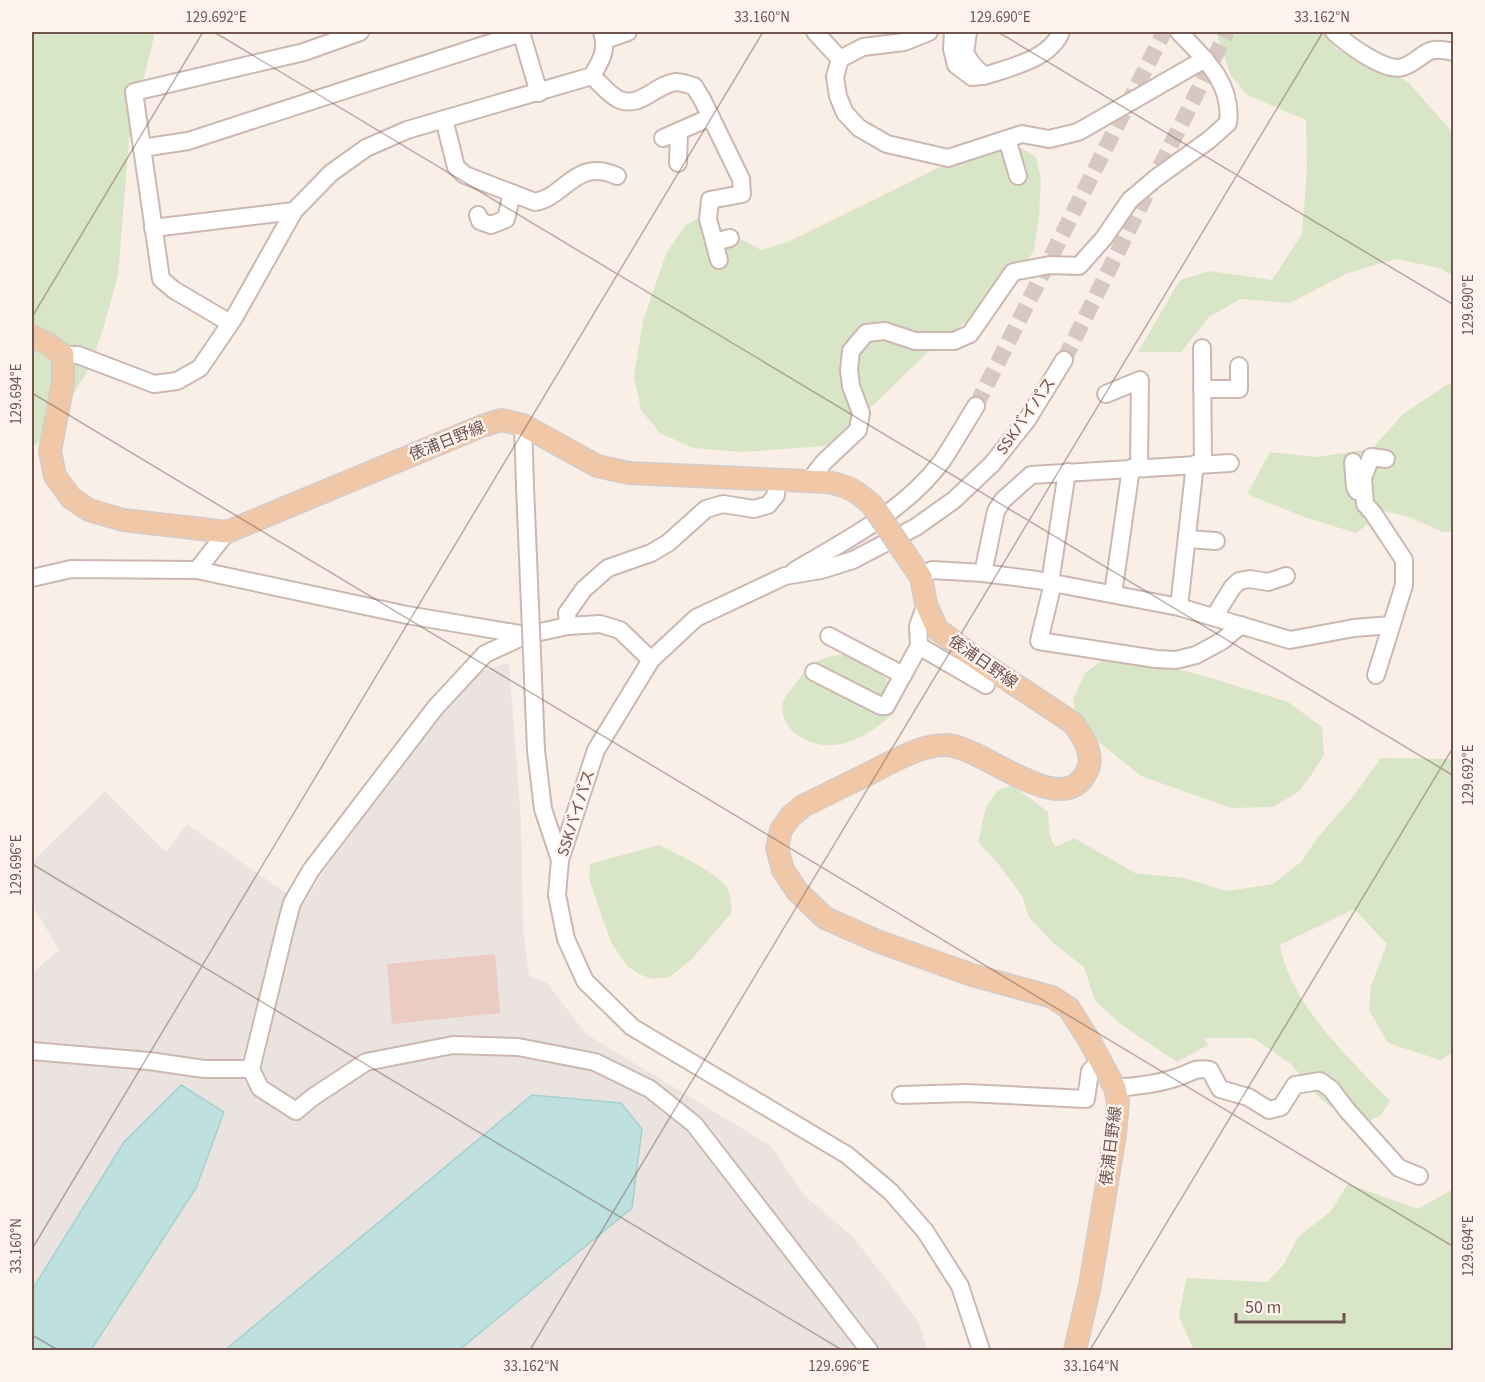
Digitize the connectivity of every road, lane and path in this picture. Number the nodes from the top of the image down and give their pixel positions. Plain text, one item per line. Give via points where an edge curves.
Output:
1 (360, 32) edge
2 (521, 32) edge
3 (628, 32) edge
4 (818, 32) edge
5 (929, 32) edge
6 (953, 32) edge
7 (968, 32) edge
8 (1061, 32) edge
9 (1179, 32) edge
10 (1334, 32) edge
11 (603, 36) edge
12 (1454, 52) edge
13 (1205, 58) junction
14 (840, 59) junction
15 (592, 76) junction
16 (984, 76) junction
17 (539, 93) junction
18 (711, 117) junction
19 (444, 119) junction
20 (679, 132) junction
21 (663, 138) dead end
22 (1007, 139) junction
23 (142, 148) junction
24 (678, 163) dead end
25 (617, 176) dead end
26 (1018, 176) dead end
27 (512, 194) junction
28 (294, 211) junction
29 (478, 214) dead end
30 (153, 228) junction
31 (719, 260) dead end
32 (230, 323) junction
33 (32, 336) edge
34 (1202, 348) dead end
35 (63, 354) junction
36 (1064, 360) tunnel mouth
37 (1239, 366) dead end
38 (1202, 389) junction
39 (1106, 394) dead end
40 (976, 406) tunnel mouth
41 (523, 425) junction
42 (1386, 459) dead end
43 (1353, 462) dead end
44 (1230, 463) dead end
45 (1199, 464) junction
46 (1135, 467) junction
47 (1067, 472) junction
48 (777, 481) junction
49 (809, 482) junction
50 (1365, 504) junction
51 (227, 532) junction
52 (1187, 539) junction
53 (1216, 541) dead end
54 (197, 570) junction
55 (916, 571) junction
56 (983, 573) junction
57 (785, 576) junction
58 (1286, 576) dead end
59 (32, 579) edge
60 (1051, 583) junction
61 (1113, 594) junction
62 (926, 604) junction
63 (1179, 607) junction
64 (1214, 617) junction
65 (1241, 625) junction
66 (1391, 625) junction
67 (568, 626) junction
68 (526, 635) junction
69 (829, 636) dead end
70 (919, 646) junction
71 (651, 660) junction
72 (814, 672) dead end
73 (903, 675) junction
74 (1376, 675) dead end
75 (986, 685) dead end
76 (560, 860) junction
77 (32, 1051) edge
78 (1100, 1061) junction
79 (251, 1069) junction
80 (1115, 1088) junction
81 (901, 1095) dead end
82 (1419, 1176) dead end
83 (869, 1350) edge
84 (981, 1350) edge
85 (1075, 1350) edge

1 - 23 street via 303,52 134,92
2 - 17 street
2 - 23 street via 188,141
3 - 11 street
4 - 14 street
5 - 14 street via 904,42 863,47
6 - 16 street via 956,65 972,77
7 - 16 street via 965,52
8 - 16 street via 1056,43 1023,64
9 - 13 street
10 - 12 street via 1345,43 1396,68 1430,50
11 - 15 street via 604,54
13 - 22 street via 1078,132 1049,139 1022,134
13 - 49 street via 1224,86 1230,108 1228,123 1130,200 1079,266 1050,265 1013,272 970,334 938,342 915,341 885,331 866,333 851,351 849,370 861,413 858,430
14 - 22 street via 835,77 845,113 859,128 887,144 948,158
15 - 17 street
15 - 18 street via 626,102 635,102 657,88 677,82 694,86
17 - 19 street
18 - 20 street
18 - 31 street via 741,179 742,194 710,200 708,219 722,240
19 - 27 street via 456,167 465,175 487,176
19 - 28 street via 366,148 331,173
20 - 21 street
20 - 24 street
22 - 26 street
23 - 30 street
25 - 27 street via 595,171 572,178 545,201 535,202
27 - 29 street via 506,219 491,225 480,221
28 - 30 street
28 - 32 street
30 - 32 street via 161,279
32 - 35 street via 200,368 177,381 154,384 78,355
33 - 35 main road
34 - 38 street
35 - 51 main road, 俵浦日野線 via 63,383 50,451 55,477 71,498 89,510 123,520
36 - 57 street, SSKバイパス via 1028,420 992,464 954,500 916,527 853,560
37 - 38 street via 1239,389
38 - 45 street
39 - 46 street via 1140,380
40 - 57 street via 941,462 910,495 856,534
41 - 48 main road, 俵浦日野線 via 597,466 629,474
41 - 51 main road, 俵浦日野線 via 501,420 482,426
41 - 76 street, bridge via 536,750 543,809
42 - 50 street via 1371,457 1363,478
43 - 50 street via 1355,487
44 - 45 street
45 - 46 street
45 - 52 street
46 - 47 street
46 - 61 street
47 - 56 street via 1031,475 1003,500 996,511
47 - 60 street
48 - 49 main road, 俵浦日野線
48 - 67 street via 776,495 768,505 754,509 723,504 705,509 668,543 608,568 584,589 567,613
49 - 55 main road, 俵浦日野線, bridge via 845,485 855,490 872,505
50 - 66 street via 1404,560 1404,585
51 - 54 street
52 - 53 street
52 - 63 street
54 - 59 street via 71,569
54 - 68 street via 407,615
55 - 56 street
55 - 62 main road, 俵浦日野線
56 - 60 street
57 - 71 street, SSKバイパス via 696,618
58 - 64 street via 1268,582 1239,581
60 - 61 street
60 - 65 street via 1039,641 1176,660 1196,655 1222,641
61 - 63 street
62 - 70 street via 918,626
62 - 78 main road, 俵浦日野線 via 937,629 1073,723 1089,753 1088,770 1069,789 1052,790 962,748 928,747 803,806 790,817 781,830 777,848 783,870 797,891 825,918 972,975 1052,997 1069,1008
63 - 64 street
64 - 65 street
65 - 66 street via 1290,640
66 - 74 street
67 - 68 street
67 - 71 street via 600,624 620,630
68 - 79 street via 485,654 435,708 311,870 292,903
69 - 73 street
70 - 73 street
70 - 75 street
71 - 76 street, SSKバイパス via 596,750
72 - 73 street via 881,706 886,706
76 - 84 street, SSKバイパス via 559,906 566,939 585,981 632,1027 847,1155 891,1192 925,1231 960,1286
77 - 79 street via 149,1060 204,1069
78 - 80 main road, 俵浦日野線
78 - 81 street via 1090,1071 1086,1100
79 - 83 street via 260,1088 296,1111 366,1062 453,1045 518,1047 595,1062 650,1089 694,1124
80 - 82 street via 1178,1077 1199,1068 1210,1070 1220,1089 1248,1097 1269,1110 1281,1107 1295,1084 1320,1081 1399,1168
80 - 85 main road, 俵浦日野線 via 1116,1135

